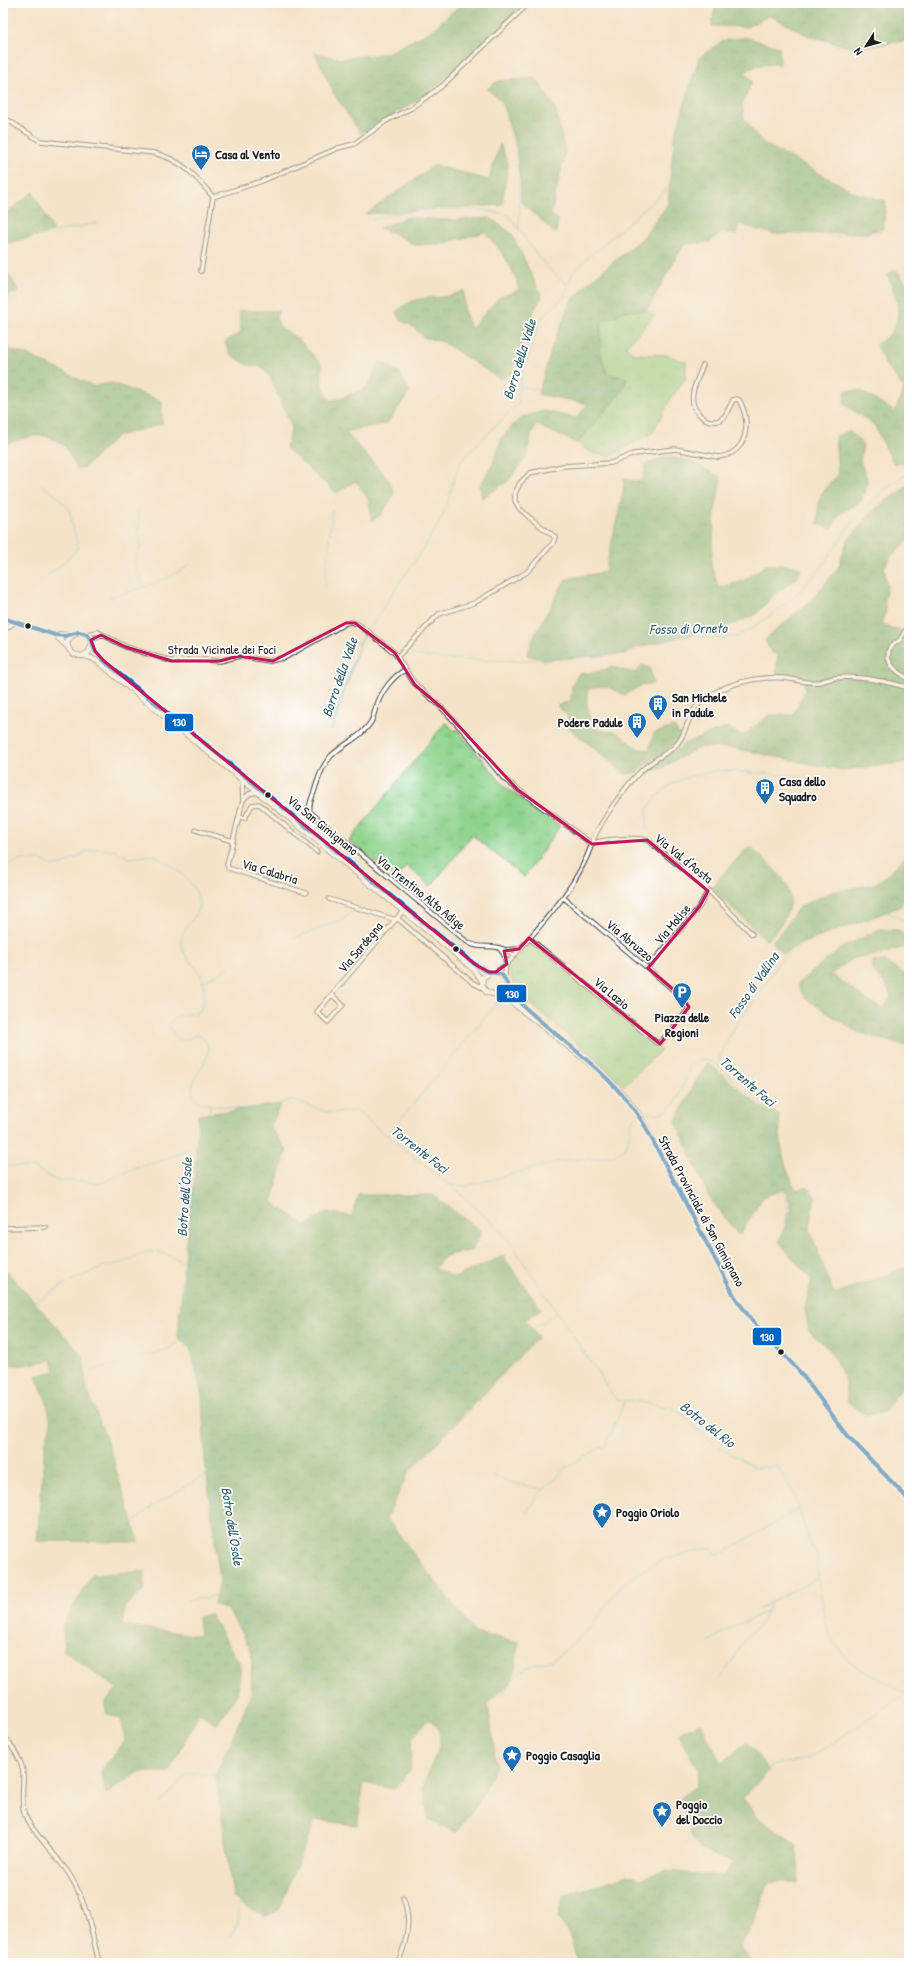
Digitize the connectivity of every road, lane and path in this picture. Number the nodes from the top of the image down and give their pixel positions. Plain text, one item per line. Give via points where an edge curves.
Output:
1 (529, 3) edge
2 (3, 117) edge
3 (213, 197) junction
4 (201, 270) dead end
5 (703, 365) dead end
6 (3, 618) edge
7 (15, 622) junction
8 (908, 627) edge
9 (3, 631) edge
10 (52, 634) junction
11 (86, 634) junction
12 (102, 634) junction
13 (73, 635) junction
14 (91, 642) junction
15 (68, 647) junction
16 (82, 656) junction
17 (398, 656) junction
18 (405, 670) junction
19 (909, 680) edge
20 (909, 688) edge
21 (242, 779) junction
22 (257, 792) junction
23 (243, 800) junction
24 (239, 817) junction
25 (196, 830) dead end
26 (233, 841) junction
27 (592, 844) junction
28 (317, 852) dead end
29 (708, 891) junction
30 (306, 892) dead end
31 (564, 898) junction
32 (329, 899) dead end
33 (403, 911) junction
34 (397, 919) junction
35 (752, 934) dead end
36 (529, 938) junction
37 (498, 947) junction
38 (519, 949) junction
39 (507, 950) junction
40 (504, 954) junction
41 (513, 957) junction
42 (507, 964) junction
43 (648, 968) junction
44 (489, 972) junction
45 (496, 972) junction
46 (505, 979) junction
47 (482, 981) junction
48 (506, 985) junction
49 (483, 988) junction
50 (332, 995) junction
51 (497, 995) junction
52 (683, 998) joint
53 (604, 1075) junction
54 (45, 1227) dead end
55 (3, 1228) edge
56 (909, 1500) edge
57 (3, 1732) edge
58 (404, 1898) dead end
59 (99, 1963) edge
60 (398, 1963) edge

1 - 3 street via 442,86 411,108 386,120 354,144 338,148 262,181
2 - 3 street via 40,141 166,156 184,166
3 - 4 street
5 - 17 street via 694,388 693,408 701,417 718,421 725,416 733,400 737,398 744,414 746,434 736,450 718,457 676,449 643,453 611,463 562,466 530,473 520,483 515,493 515,501 524,513 555,537 553,543 527,572 474,603 439,614
6 - 7 main road
7 - 9 street
7 - 10 main road
8 - 19 street via 900,640 890,647 888,659 892,667
10 - 13 main road
10 - 15 main road
11 - 12 street, Strada Vicinale dei Foci
11 - 13 main road via 79,632
11 - 14 main road
12 - 14 street
12 - 17 street, Strada Vicinale dei Foci via 126,647 169,661 220,661 239,656 270,661 284,658 348,622 355,623 372,634
13 - 15 main road
14 - 16 main road via 89,652
14 - 44 main road, Via San Gimignano via 104,661 473,963
15 - 16 main road via 73,654
16 - 21 main road, Via San Gimignano via 94,660
17 - 18 street
18 - 27 street via 414,683 447,713 504,779
18 - 37 street, Via Trentino Alto Adige via 396,676 379,699 372,721 366,729 334,753 324,765 310,804 310,812 466,941 478,946
20 - 27 street via 889,682 852,677 820,682 783,678 753,680 715,692 701,701 691,712 680,742 633,781 598,828
21 - 22 main road, Via San Gimignano
21 - 23 street, Via Calabria
22 - 23 street via 249,794
22 - 33 main road, Via San Gimignano
23 - 24 street, Via Calabria
24 - 26 street, Via Calabria
24 - 28 street via 245,818 252,805 259,804
25 - 26 street
26 - 30 street, Via Calabria via 227,865 229,869
27 - 29 street, Via Val d'Aosta via 600,841 645,839
27 - 31 street via 584,864
29 - 35 street, Via Val d'Aosta
29 - 43 street, Via Molise via 700,906
31 - 36 street
31 - 43 street, Via Abruzzo
32 - 34 street
33 - 34 street, Via Sardegna
33 - 47 main road, Via San Gimignano via 470,967
34 - 49 street via 471,981
34 - 50 street, Via Sardegna
36 - 38 street
36 - 52 street, Via Lazio via 657,1043 661,1042 689,1010
37 - 39 street, Via Trentino Alto Adige
37 - 40 street
38 - 39 street, Via Trentino Alto Adige
38 - 41 street
39 - 41 street, Via Trentino Alto Adige
40 - 41 street
40 - 42 street
41 - 42 street
42 - 45 street
42 - 46 street
43 - 52 street, Via Abruzzo
44 - 45 main road
44 - 47 main road
45 - 46 main road
46 - 48 main road
47 - 49 main road
48 - 51 main road
48 - 53 main road via 513,996
49 - 51 main road via 488,994
50 - 50 street, Via Sardegna via 317,1012 328,1022 343,1005
51 - 53 main road via 510,1000
53 - 56 main road, Strada Provinciale di San Gimignano via 622,1093 643,1121 746,1314 800,1372 858,1446
54 - 55 street
57 - 59 street via 23,1772 24,1814 77,1887 91,1927
58 - 60 street via 408,1912 408,1929

